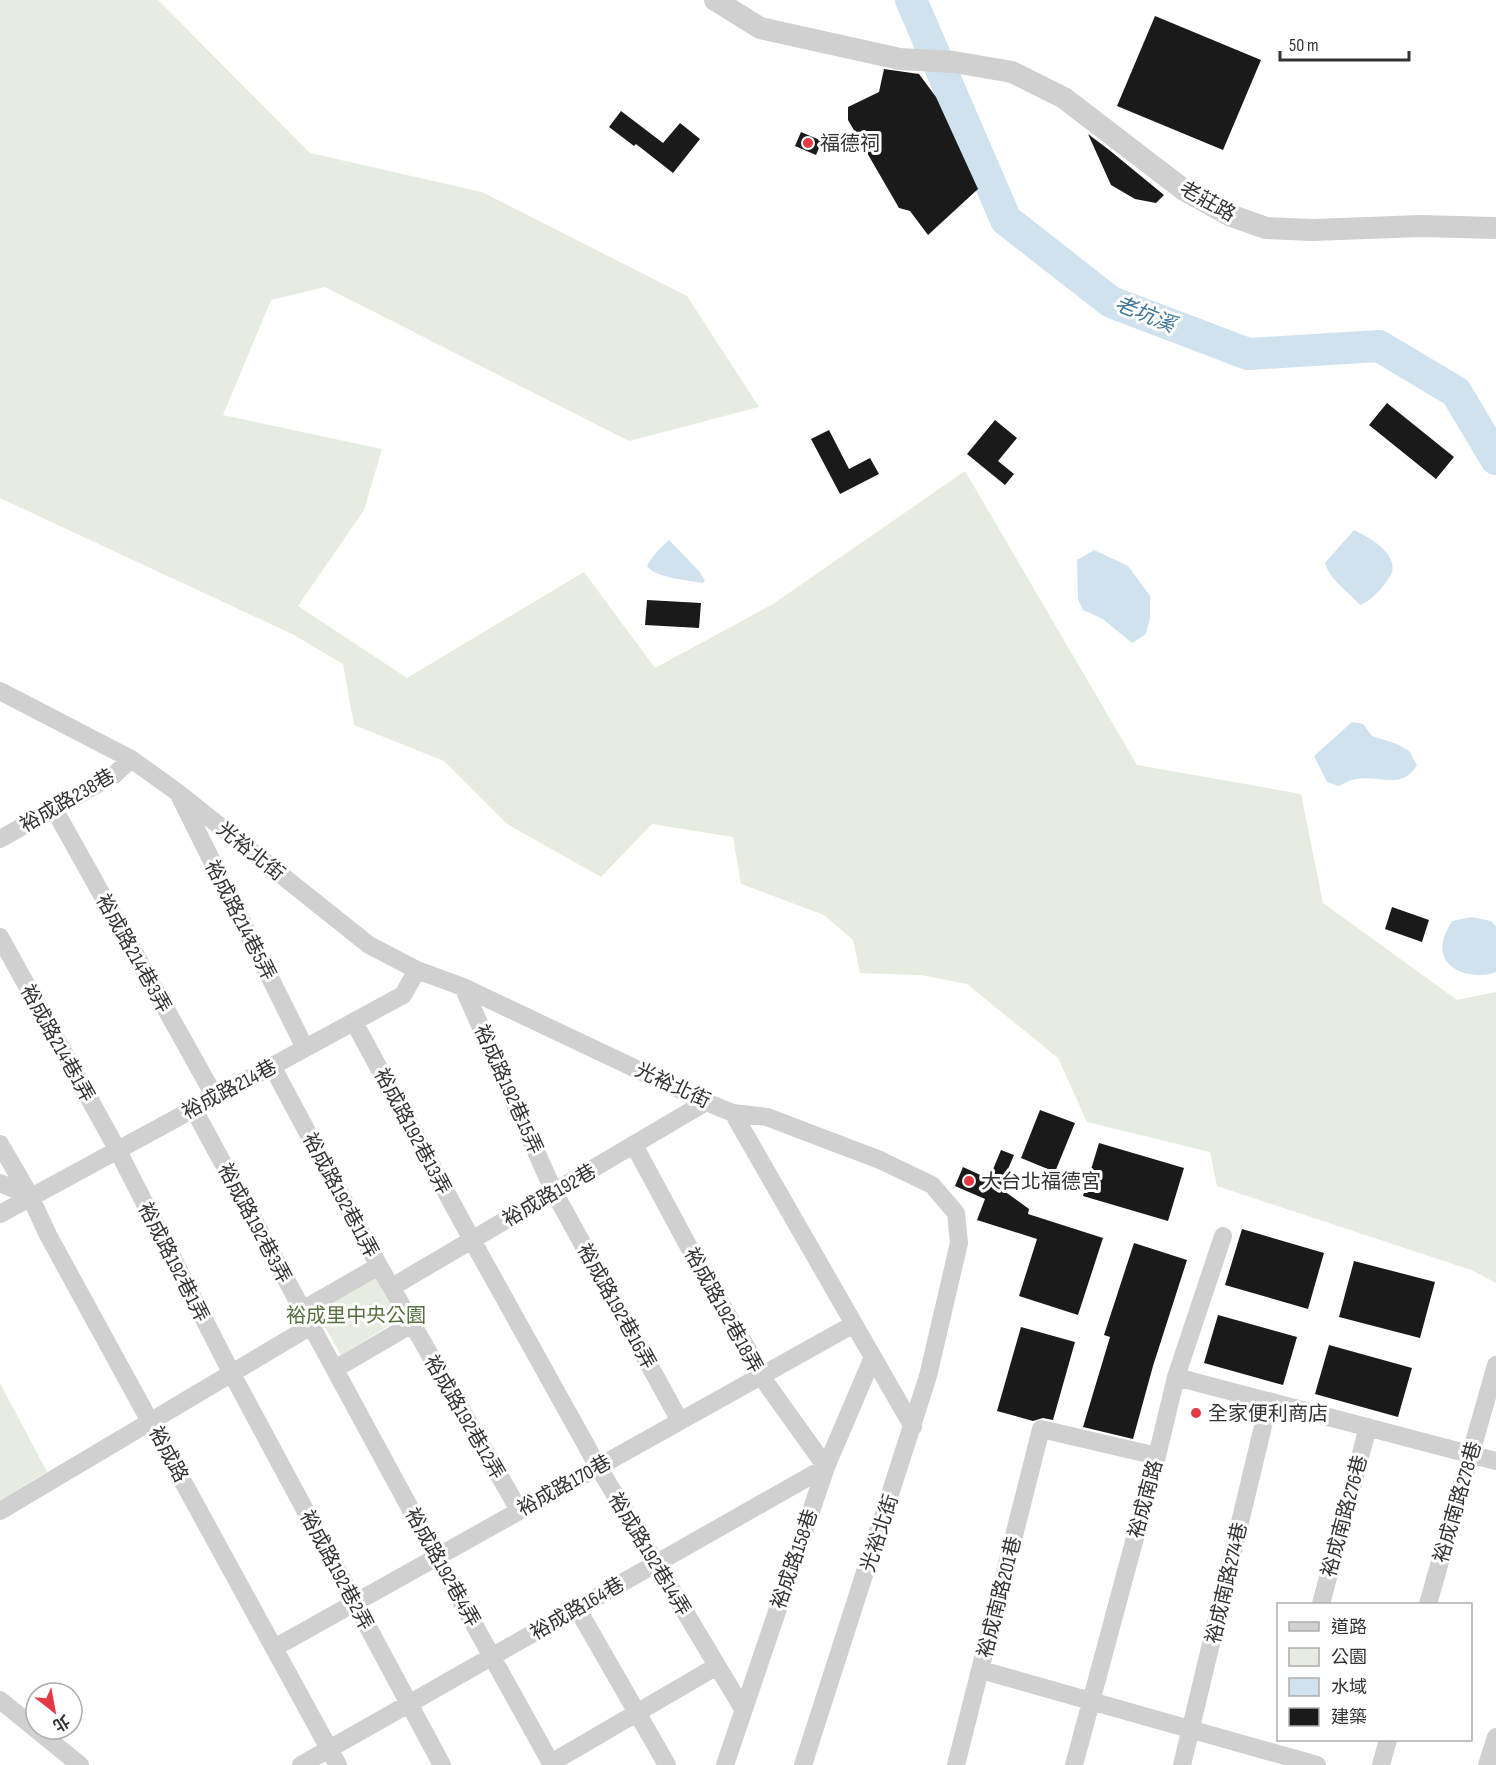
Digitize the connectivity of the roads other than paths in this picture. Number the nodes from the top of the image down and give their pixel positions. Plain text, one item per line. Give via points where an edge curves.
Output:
1 (715, 0) edge
2 (1496, 228) edge
3 (0, 691) edge
4 (131, 759) junction
5 (177, 792) junction
6 (54, 809) junction
7 (0, 839) edge
8 (0, 937) edge
9 (417, 970) junction
10 (463, 987) junction
11 (354, 1022) junction
12 (305, 1048) junction
13 (272, 1066) junction
14 (215, 1097) junction
15 (706, 1102) junction
16 (193, 1108) junction
17 (733, 1113) junction
18 (0, 1144) edge
19 (634, 1145) junction
20 (117, 1149) junction
21 (0, 1183) edge
22 (554, 1192) junction
23 (30, 1196) junction
24 (0, 1214) edge
25 (1223, 1236) dead end
26 (472, 1240) junction
27 (379, 1266) junction
28 (392, 1287) junction
29 (307, 1318) junction
30 (412, 1324) junction
31 (854, 1324) junction
32 (873, 1357) junction
33 (1496, 1365) edge
34 (335, 1369) junction
35 (232, 1374) junction
36 (761, 1376) junction
37 (1176, 1377) junction
38 (1269, 1401) junction
39 (152, 1421) junction
40 (680, 1421) junction
41 (913, 1427) junction
42 (1368, 1427) junction
43 (1472, 1454) junction
44 (1157, 1456) junction
45 (1496, 1461) edge
46 (598, 1466) junction
47 (826, 1467) junction
48 (519, 1510) junction
49 (0, 1511) edge
50 (436, 1556) junction
51 (656, 1563) junction
52 (354, 1602) junction
53 (1322, 1603) edge
54 (1429, 1603) edge
55 (577, 1608) junction
56 (274, 1648) junction
57 (492, 1656) junction
58 (717, 1666) junction
59 (981, 1670) junction
60 (0, 1700) edge
61 (1090, 1701) junction
62 (408, 1703) junction
63 (743, 1708) junction
64 (637, 1713) junction
65 (1192, 1730) junction
66 (1496, 1737) edge
67 (1388, 1741) edge
68 (329, 1748) junction
69 (1281, 1753) edge
70 (552, 1764) edge
71 (80, 1765) edge
72 (301, 1765) edge
73 (338, 1765) edge
74 (442, 1765) edge
75 (667, 1765) edge
76 (726, 1765) edge
77 (803, 1765) edge
78 (956, 1765) edge
79 (1074, 1765) edge
80 (1182, 1765) edge
81 (1317, 1765) edge
82 (1381, 1765) edge
83 (1487, 1765) edge

1 - 2 street, 老莊路 via 760,28 900,59 954,62 1012,72 1064,98 1184,190 1228,215 1266,228
3 - 4 street, 光裕北街
4 - 5 street, 光裕北街
4 - 6 street, 裕成路238巷 via 114,775
5 - 9 street, 光裕北街 via 369,945
5 - 12 street, 裕成路214巷5弄
6 - 7 street, 裕成路238巷
6 - 14 street, 裕成路214巷3弄
8 - 20 street, 裕成路214巷1弄
9 - 10 street, 光裕北街
9 - 11 street, 裕成路214巷 via 403,995
10 - 15 street, 光裕北街
10 - 22 street, 裕成路192巷15弄
11 - 12 street, 裕成路214巷
11 - 26 street, 裕成路192巷13弄
12 - 13 street, 裕成路214巷
13 - 14 street, 裕成路214巷
13 - 27 street, 裕成路192巷11弄
14 - 16 street, 裕成路214巷
15 - 17 street, 光裕北街
15 - 19 street, 裕成路192巷
16 - 20 street, 裕成路214巷
16 - 29 street, 裕成路192巷3弄
17 - 31 street, 光裕北街
17 - 41 street via 767,1117 880,1160 932,1185 956,1214 959,1243
18 - 23 street, 裕成路
19 - 22 street, 裕成路192巷
19 - 36 street, 裕成路192巷18弄
20 - 23 street, 裕成路214巷
20 - 35 street, 裕成路192巷1弄
21 - 23 street
22 - 26 street, 裕成路192巷
22 - 40 street, 裕成路192巷16弄
23 - 24 street, 裕成路214巷
23 - 39 street, 裕成路
25 - 37 street, 裕成南路
26 - 28 street, 裕成路192巷
26 - 46 street, 裕成路192巷14弄
27 - 28 street, 裕成路192巷11弄
27 - 29 street
28 - 30 street, 裕成路192巷11弄
29 - 34 street, 裕成路192巷3弄
29 - 35 street
30 - 34 street
30 - 48 street, 裕成路192巷12弄
31 - 32 street, 光裕北街
31 - 36 street, 裕成路170巷
32 - 41 street, 光裕北街
32 - 47 street, 裕成路158巷
33 - 43 street, 裕成南路278巷
34 - 50 street, 裕成路192巷4弄
35 - 39 street
35 - 52 street, 裕成路192巷2弄
36 - 40 street, 裕成路170巷
36 - 47 street, 裕成路192巷18弄
37 - 38 street
37 - 44 street, 裕成南路
38 - 42 street
38 - 65 street, 裕成南路274巷
39 - 49 street
39 - 56 street, 裕成路
40 - 46 street, 裕成路170巷
41 - 77 street, 光裕北街
42 - 43 street
42 - 53 street, 裕成南路276巷
43 - 45 street
43 - 54 street, 裕成南路278巷
44 - 59 street, 裕成南路201巷 via 1041,1429
44 - 61 street, 裕成南路
46 - 48 street, 裕成路170巷
46 - 51 street, 裕成路192巷14弄
47 - 51 street, 裕成路164巷
47 - 63 street, 裕成路158巷
48 - 50 street, 裕成路170巷
50 - 52 street, 裕成路170巷
50 - 57 street, 裕成路192巷4弄
51 - 55 street, 裕成路164巷
51 - 58 street, 裕成路192巷14弄
52 - 56 street, 裕成路170巷
52 - 62 street, 裕成路192巷2弄
55 - 57 street, 裕成路164巷
55 - 64 street
56 - 68 street, 裕成路
57 - 62 street, 裕成路164巷
57 - 70 street, 裕成路192巷4弄
58 - 63 street, 裕成路192巷14弄
58 - 64 street
59 - 61 street
59 - 78 street, 裕成南路201巷
60 - 71 street
61 - 65 street
61 - 79 street, 裕成南路
62 - 68 street, 裕成路164巷
62 - 74 street, 裕成路192巷2弄
63 - 76 street, 裕成路158巷
64 - 70 street
64 - 75 street
65 - 69 street
65 - 80 street, 裕成南路274巷
66 - 83 street
67 - 82 street
68 - 72 street, 裕成路164巷
68 - 73 street, 裕成路
69 - 81 street

